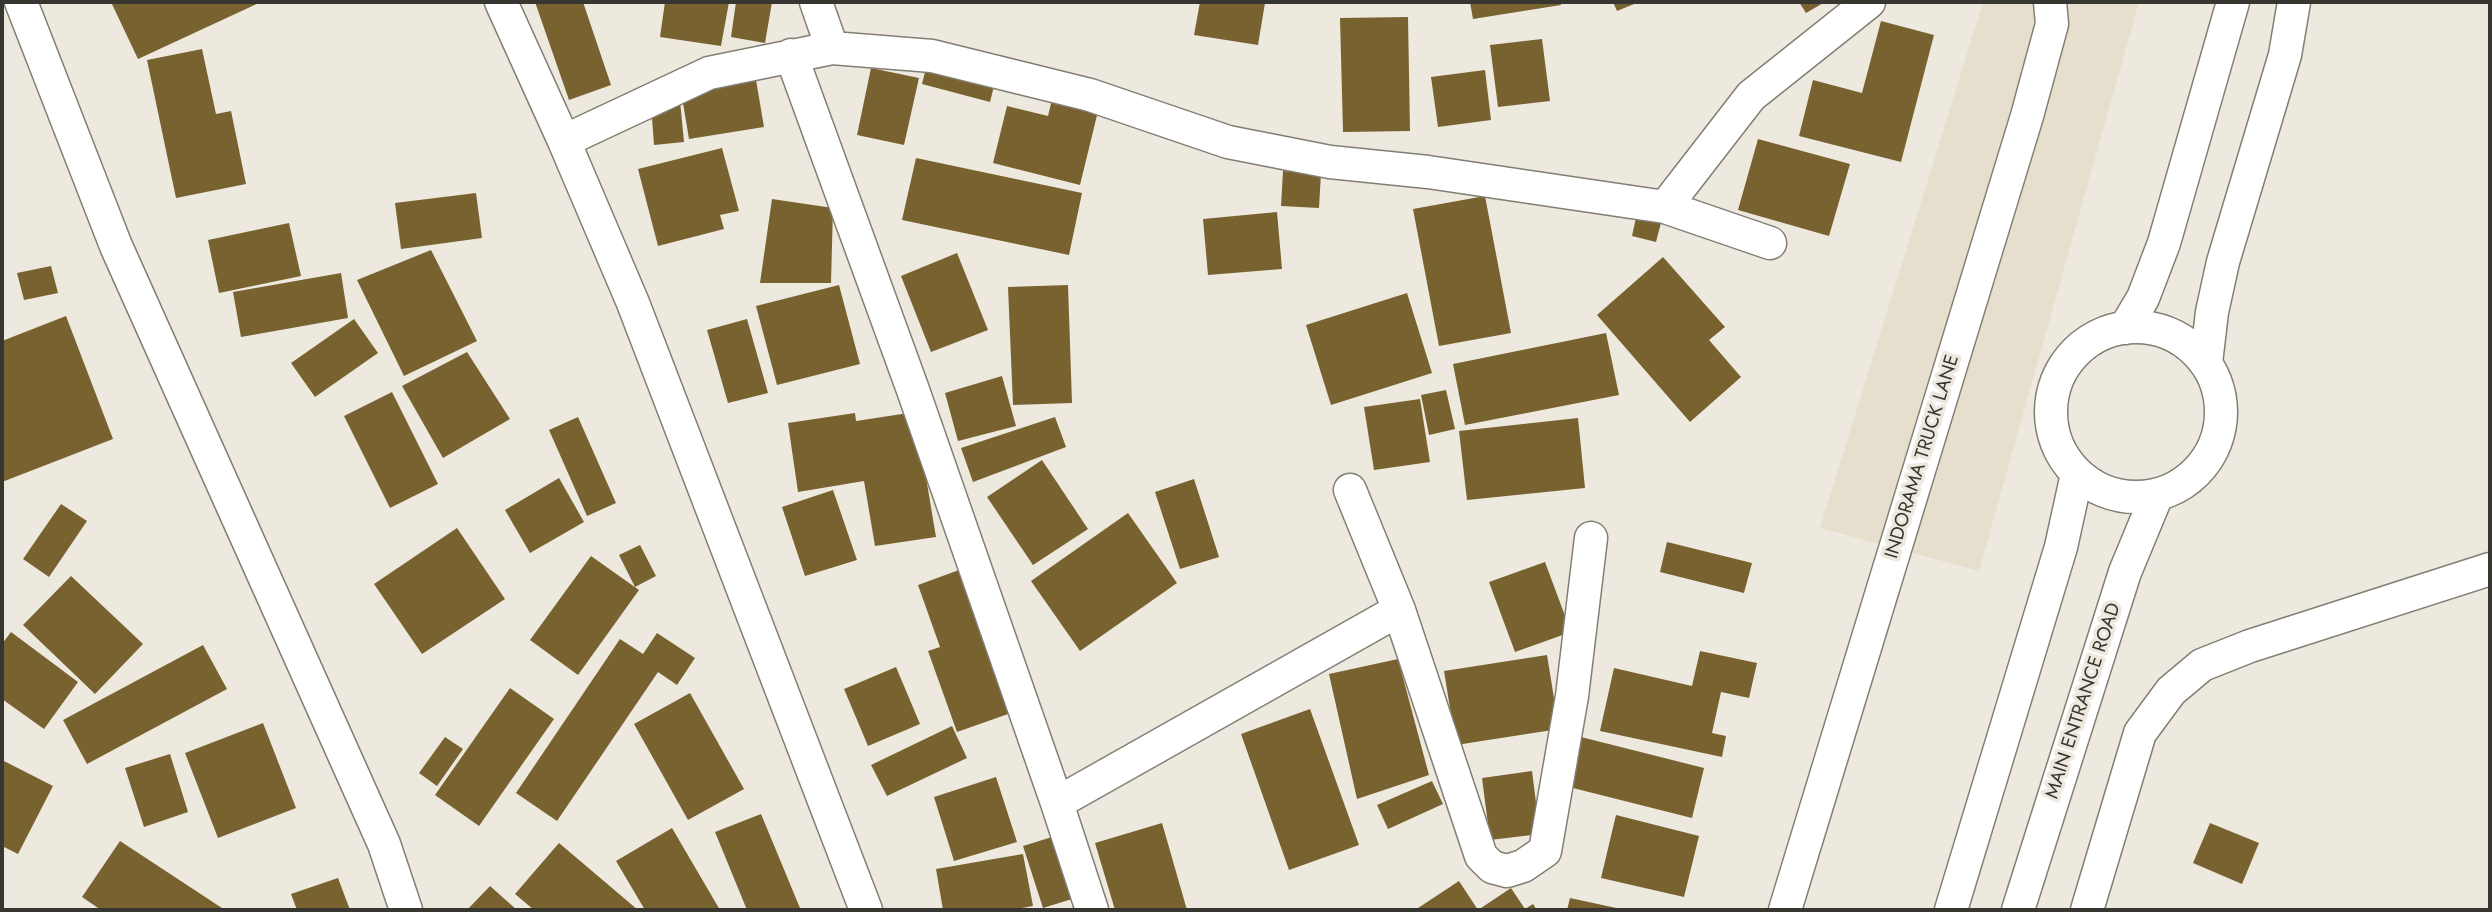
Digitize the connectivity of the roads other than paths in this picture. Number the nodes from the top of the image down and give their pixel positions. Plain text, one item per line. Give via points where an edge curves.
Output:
1 (21, 2) edge
2 (501, 2) edge
3 (816, 2) edge
4 (1869, 2) edge
5 (2050, 2) edge
6 (2233, 2) edge
7 (2294, 2) edge
8 (831, 48) junction
9 (791, 55) junction
10 (564, 141) junction
11 (1665, 207) junction
12 (1770, 243) dead end
13 (2125, 328) junction
14 (2206, 363) junction
15 (2077, 474) junction
16 (1350, 490) dead end
17 (2157, 495) junction
18 (1591, 538) dead end
19 (2490, 569) edge
20 (1399, 610) junction
21 (1058, 803) junction
22 (406, 910) edge
23 (866, 910) edge
24 (1092, 910) edge
25 (1785, 910) edge
26 (1951, 910) edge
27 (2018, 910) edge
28 (2087, 910) edge

1 - 22 street via 116,246 384,844
2 - 10 street
3 - 8 street
4 - 11 street via 1751,96
5 - 25 street, INDORAMA TRUCK LANE via 2052,24 2027,116
6 - 13 street via 2164,243 2143,298
7 - 14 street via 2285,55 2223,262
8 - 9 street
8 - 11 street via 932,56 1090,95 1228,142 1330,162
9 - 10 street via 709,73
9 - 21 street
10 - 23 street via 633,303
11 - 12 street
13 - 14 street via 2156,330 2184,342
13 - 15 street via 2081,346 2054,386 2053,433
14 - 17 street via 2217,384 2221,407 2211,453 2197,472
15 - 17 street via 2101,490 2128,497
15 - 26 street via 2061,547
16 - 20 street
17 - 27 street, MAIN ENTRANCE ROAD via 2125,572
18 - 20 street via 1572,696 1545,851 1523,866 1507,871 1492,867 1481,856
19 - 28 street via 2250,646 2202,665 2171,691 2140,733
20 - 21 street
21 - 24 street

